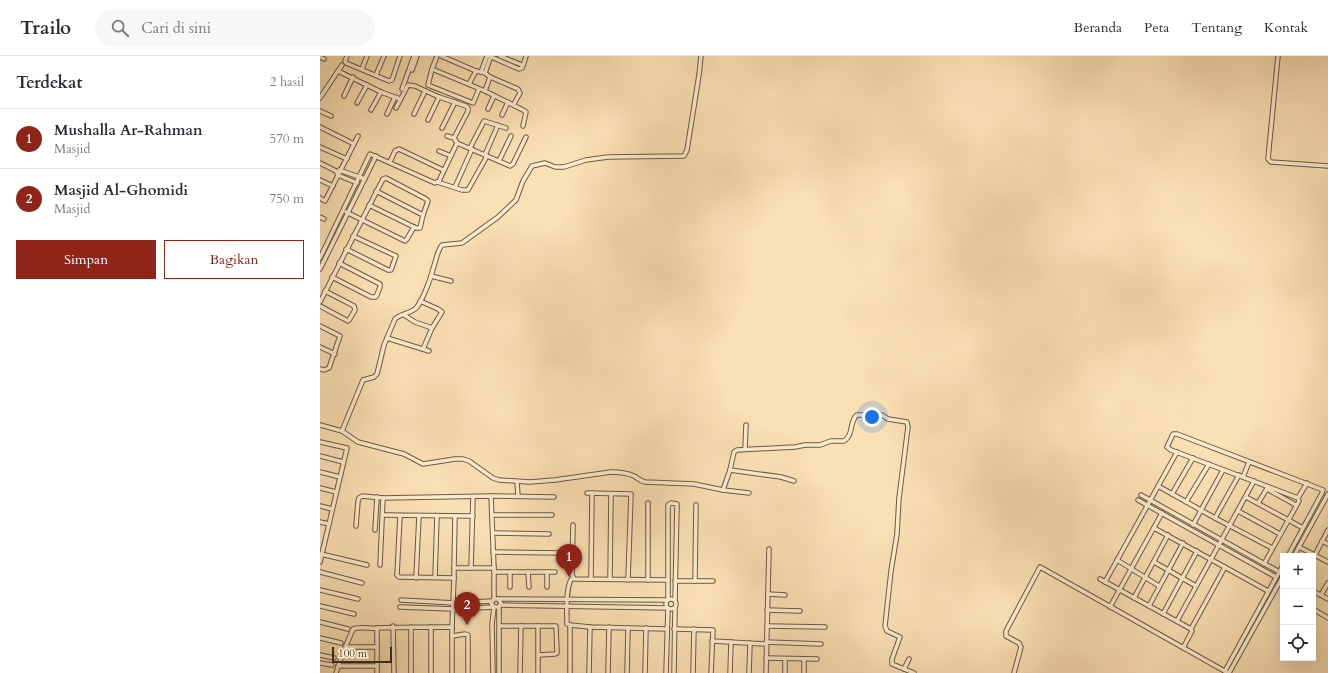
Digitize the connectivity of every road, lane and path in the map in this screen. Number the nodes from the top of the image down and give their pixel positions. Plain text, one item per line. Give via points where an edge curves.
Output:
1 (347, 56) edge
2 (367, 56) edge
3 (384, 56) edge
4 (400, 56) edge
5 (414, 56) edge
6 (417, 56) edge
7 (437, 56) edge
8 (441, 56) edge
9 (489, 56) edge
10 (500, 56) edge
11 (526, 56) edge
12 (701, 56) edge
13 (1278, 56) edge
14 (342, 65) dead end
15 (522, 66) junction
16 (362, 69) junction
17 (432, 69) junction
18 (412, 70) dead end
19 (338, 71) junction
20 (476, 71) junction
21 (483, 73) junction
22 (376, 75) junction
23 (353, 77) junction
24 (490, 77) junction
25 (469, 84) junction
26 (366, 85) junction
27 (402, 89) dead end
28 (479, 89) junction
29 (425, 91) junction
30 (485, 91) junction
31 (380, 92) junction
32 (344, 96) dead end
33 (494, 96) junction
34 (395, 97) junction
35 (439, 97) junction
36 (320, 98) edge
37 (400, 99) junction
38 (455, 102) junction
39 (508, 102) junction
40 (357, 103) dead end
41 (514, 104) junction
42 (396, 108) dead end
43 (488, 109) dead end
44 (371, 110) dead end
45 (320, 111) edge
46 (387, 114) dead end
47 (414, 114) dead end
48 (502, 115) dead end
49 (331, 116) dead end
50 (428, 120) dead end
51 (498, 125) junction
52 (523, 126) dead end
53 (320, 128) edge
54 (442, 128) dead end
55 (506, 128) dead end
56 (358, 136) dead end
57 (447, 136) dead end
58 (511, 136) dead end
59 (526, 137) dead end
60 (454, 138) junction
61 (457, 143) junction
62 (354, 144) junction
63 (320, 147) edge
64 (471, 148) junction
65 (438, 151) dead end
66 (486, 155) junction
67 (376, 156) junction
68 (450, 156) junction
69 (347, 159) junction
70 (499, 161) junction
71 (390, 162) junction
72 (320, 163) edge
73 (1328, 166) edge
74 (341, 170) junction
75 (443, 170) junction
76 (337, 173) junction
77 (360, 177) junction
78 (365, 179) junction
79 (320, 180) edge
80 (437, 182) junction
81 (356, 183) junction
82 (333, 186) junction
83 (362, 186) junction
84 (455, 187) junction
85 (376, 191) junction
86 (320, 198) edge
87 (369, 205) junction
88 (343, 211) junction
89 (348, 213) junction
90 (423, 215) junction
91 (320, 217) edge
92 (324, 219) dead end
93 (362, 219) junction
94 (414, 227) junction
95 (353, 236) junction
96 (346, 250) junction
97 (320, 258) edge
98 (339, 264) junction
99 (320, 269) edge
100 (431, 276) junction
101 (332, 277) junction
102 (451, 281) dead end
103 (325, 291) junction
104 (420, 301) junction
105 (320, 302) edge
106 (320, 306) edge
107 (404, 315) junction
108 (320, 326) edge
109 (432, 328) junction
110 (387, 338) junction
111 (320, 347) edge
112 (423, 349) junction
113 (429, 351) dead end
114 (335, 354) junction
115 (320, 369) edge
116 (320, 425) edge
117 (746, 425) dead end
118 (342, 431) junction
119 (320, 442) edge
120 (745, 449) junction
121 (1177, 452) junction
122 (320, 456) edge
123 (1192, 458) junction
124 (343, 462) junction
125 (1249, 462) junction
126 (1209, 464) junction
127 (730, 470) junction
128 (1223, 470) junction
129 (320, 472) edge
130 (1241, 476) junction
131 (340, 477) junction
132 (794, 481) dead end
133 (518, 482) junction
134 (1254, 482) junction
135 (1308, 483) junction
136 (1158, 486) junction
137 (320, 488) edge
138 (1267, 488) junction
139 (723, 490) junction
140 (336, 492) junction
141 (587, 493) dead end
142 (749, 493) dead end
143 (592, 494) junction
144 (611, 494) junction
145 (1172, 494) junction
146 (1328, 494) edge
147 (1140, 495) dead end
148 (491, 496) junction
149 (518, 496) junction
150 (1246, 496) junction
151 (377, 497) junction
152 (473, 497) junction
153 (554, 497) dead end
154 (384, 498) junction
155 (1298, 498) junction
156 (1138, 500) dead end
157 (1150, 500) junction
158 (1186, 502) junction
159 (648, 503) dead end
160 (1258, 503) junction
161 (696, 505) dead end
162 (1148, 505) junction
163 (1296, 505) junction
164 (320, 506) edge
165 (332, 509) junction
166 (1201, 511) junction
167 (1238, 511) junction
168 (1162, 513) junction
169 (383, 515) junction
170 (492, 515) junction
171 (552, 515) dead end
172 (400, 516) junction
173 (419, 516) junction
174 (437, 516) junction
175 (473, 516) junction
176 (455, 517) junction
177 (1215, 518) junction
178 (1288, 520) junction
179 (320, 522) edge
180 (329, 524) junction
181 (573, 525) dead end
182 (1193, 525) junction
183 (1230, 525) junction
184 (356, 526) dead end
185 (1154, 528) junction
186 (1303, 528) junction
187 (375, 530) dead end
188 (1328, 530) edge
189 (493, 534) junction
190 (550, 534) dead end
191 (1280, 534) junction
192 (1168, 535) junction
193 (320, 538) edge
194 (325, 540) junction
195 (1322, 540) junction
196 (1222, 541) junction
197 (1183, 544) junction
198 (1328, 544) edge
199 (1219, 546) junction
200 (1299, 546) junction
201 (1272, 548) junction
202 (769, 549) dead end
203 (1197, 551) junction
204 (493, 552) junction
205 (561, 553) dead end
206 (1290, 553) edge
207 (1296, 553) edge
208 (1311, 553) edge
209 (1316, 553) edge
210 (321, 554) edge
211 (1316, 556) edge
212 (1211, 559) junction
213 (1117, 560) junction
214 (320, 562) edge
215 (1154, 562) junction
216 (1328, 562) edge
217 (1264, 564) junction
218 (367, 565) dead end
219 (380, 565) dead end
220 (1225, 567) junction
221 (454, 568) junction
222 (471, 568) junction
223 (1131, 569) junction
224 (494, 570) junction
225 (1168, 570) junction
226 (320, 572) edge
227 (510, 572) junction
228 (528, 572) junction
229 (547, 572) junction
230 (555, 572) dead end
231 (1280, 573) edge
232 (1280, 575) edge
233 (435, 577) junction
234 (573, 577) junction
235 (1276, 577) junction
236 (416, 578) junction
237 (454, 578) junction
238 (1145, 578) junction
239 (1182, 578) junction
240 (1280, 578) edge
241 (591, 579) junction
242 (610, 579) junction
243 (1100, 579) dead end
244 (628, 580) junction
245 (648, 580) junction
246 (668, 580) junction
247 (676, 580) junction
248 (695, 581) junction
249 (714, 581) dead end
250 (1105, 582) junction
251 (362, 583) dead end
252 (1328, 583) edge
253 (1159, 586) junction
254 (1196, 586) junction
255 (528, 587) dead end
256 (547, 587) dead end
257 (510, 588) dead end
258 (320, 590) edge
259 (1120, 590) junction
260 (1268, 591) junction
261 (1316, 592) edge
262 (768, 594) junction
263 (785, 595) dead end
264 (1321, 595) junction
265 (1134, 598) junction
266 (631, 599) junction
267 (1328, 599) edge
268 (358, 600) dead end
269 (401, 600) dead end
270 (494, 600) junction
271 (564, 600) junction
272 (668, 600) junction
273 (675, 601) junction
274 (454, 602) junction
275 (467, 602) junction
276 (320, 606) edge
277 (500, 606) junction
278 (1149, 606) junction
279 (400, 607) dead end
280 (494, 607) junction
281 (567, 607) junction
282 (630, 607) junction
283 (1110, 607) junction
284 (668, 608) junction
285 (675, 608) junction
286 (453, 609) junction
287 (468, 609) junction
288 (767, 610) junction
289 (800, 611) dead end
290 (1316, 611) edge
291 (354, 614) dead end
292 (1162, 614) junction
293 (1328, 618) edge
294 (1177, 621) junction
295 (320, 622) edge
296 (570, 625) junction
297 (393, 626) junction
298 (500, 626) junction
299 (521, 626) junction
300 (538, 626) junction
301 (767, 626) junction
302 (411, 627) junction
303 (431, 627) junction
304 (452, 627) junction
305 (590, 627) junction
306 (825, 627) dead end
307 (377, 628) junction
308 (609, 628) junction
309 (628, 628) junction
310 (646, 628) junction
311 (348, 629) dead end
312 (667, 629) junction
313 (674, 629) junction
314 (694, 629) junction
315 (1191, 629) junction
316 (452, 636) junction
317 (667, 636) junction
318 (674, 636) junction
319 (320, 638) edge
320 (712, 641) junction
321 (731, 642) junction
322 (750, 643) junction
323 (766, 643) junction
324 (341, 644) dead end
325 (821, 644) dead end
326 (345, 647) junction
327 (377, 647) junction
328 (1184, 648) junction
329 (539, 654) junction
330 (320, 655) edge
331 (334, 658) dead end
332 (766, 658) junction
333 (785, 658) junction
334 (804, 659) junction
335 (817, 659) dead end
336 (909, 659) dead end
337 (320, 663) edge
338 (332, 665) dead end
339 (338, 666) junction
340 (377, 666) junction
341 (904, 669) junction
342 (1228, 672) edge
343 (336, 673) edge
344 (377, 673) edge
345 (394, 673) edge
346 (411, 673) edge
347 (431, 673) edge
348 (452, 673) edge
349 (468, 673) edge
350 (493, 673) edge
351 (499, 673) edge
352 (520, 673) edge
353 (538, 673) edge
354 (570, 673) edge
355 (589, 673) edge
356 (608, 673) edge
357 (627, 673) edge
358 (645, 673) edge
359 (666, 673) edge
360 (674, 673) edge
361 (693, 673) edge
362 (711, 673) edge
363 (730, 673) edge
364 (749, 673) edge
365 (766, 673) edge
366 (785, 673) edge
367 (804, 673) edge
368 (914, 673) edge
369 (1014, 673) edge

1 - 16 street via 346,63
2 - 16 street
3 - 22 street
4 - 22 street via 391,81
5 - 27 street
6 - 18 street
7 - 17 street
8 - 20 street
9 - 15 street via 519,69
9 - 21 street
10 - 15 street
11 - 15 street
12 - 100 street via 685,154 682,157 608,157 564,167 545,163 532,166 516,200 498,217 462,243 442,245
13 - 73 street via 1268,159 1271,162
14 - 19 street
16 - 22 street
17 - 25 street
17 - 28 street via 428,85 435,88 473,103
19 - 23 street
19 - 36 street
20 - 21 street
20 - 25 street
21 - 24 street
23 - 26 street
23 - 32 street
24 - 30 street
24 - 41 street via 519,90
25 - 28 street
26 - 31 street
26 - 40 street
28 - 30 street
29 - 35 street
29 - 37 street via 408,85
29 - 47 street
30 - 33 street
31 - 34 street
31 - 44 street
33 - 39 street
33 - 43 street
34 - 37 street
34 - 46 street
35 - 38 street
35 - 50 street
37 - 42 street
38 - 54 street
38 - 60 street via 468,109
39 - 41 street
39 - 48 street
41 - 52 street via 526,112
45 - 49 street
51 - 55 street
51 - 64 street via 484,121
51 - 66 street
53 - 62 street
56 - 62 street
57 - 60 street
58 - 70 street
59 - 70 street via 512,166
60 - 61 street
61 - 64 street
61 - 68 street
62 - 69 street
63 - 69 street
64 - 66 street
64 - 84 street
65 - 68 street
66 - 70 street
66 - 84 street via 470,188 466,190
67 - 71 street
67 - 77 street via 370,155
67 - 78 street
68 - 75 street
69 - 74 street
71 - 75 street via 395,151 399,149
71 - 80 street via 428,181
72 - 76 street
74 - 76 street
74 - 77 street
75 - 80 street
76 - 81 street
76 - 82 street
77 - 78 street
77 - 81 street
78 - 83 street
79 - 82 street
80 - 84 street
81 - 83 street
81 - 88 street
82 - 86 street via 325,201
83 - 89 street
85 - 87 street
85 - 90 street
85 - 90 street via 381,181 386,178 422,196 428,201
87 - 93 street
87 - 94 street
88 - 89 street
88 - 97 street
89 - 93 street
89 - 99 street
90 - 94 street via 420,228
91 - 92 street
93 - 94 street via 405,241
93 - 95 street
95 - 96 street
95 - 96 street via 396,256 391,270
96 - 98 street
98 - 101 street
98 - 101 street via 380,284 376,297 371,297
100 - 102 street
100 - 104 street
101 - 103 street
103 - 105 street
103 - 106 street via 355,307 355,310 349,320 346,320
104 - 107 street via 417,307
104 - 109 street via 442,311
107 - 109 street
107 - 110 street via 395,319
108 - 114 street via 340,336
109 - 112 street
110 - 112 street
110 - 118 street via 377,374 363,380
111 - 114 street
112 - 113 street
114 - 115 street via 329,368
116 - 118 street
117 - 120 street
118 - 133 street via 358,442 404,454 423,464 463,459 493,478
119 - 124 street via 347,448
120 - 127 street via 734,452
120 - 341 street via 820,445 831,441 844,441 849,436 857,415 882,416 908,423 885,626 887,631 900,637 892,663
121 - 123 street
121 - 125 street via 1168,447 1171,437 1175,434
121 - 136 street
122 - 124 street
123 - 126 street
123 - 145 street
124 - 131 street
125 - 130 street
125 - 135 street
126 - 128 street
126 - 158 street
127 - 132 street
127 - 139 street
128 - 130 street
128 - 166 street
129 - 131 street
130 - 134 street
130 - 177 street
131 - 140 street
133 - 139 street via 619,472 645,482 694,484
133 - 149 street
134 - 138 street
134 - 150 street
135 - 155 street
135 - 186 street via 1323,491
136 - 145 street
136 - 157 street
137 - 140 street
138 - 155 street
138 - 160 street
138 - 163 street
139 - 142 street
140 - 165 street
141 - 143 street
143 - 144 street
143 - 241 street
144 - 242 street
144 - 244 street via 631,494
145 - 158 street
146 - 200 street
147 - 157 street
148 - 149 street
148 - 152 street
148 - 170 street
149 - 153 street
150 - 160 street
150 - 167 street
151 - 154 street
151 - 184 street via 359,498
151 - 187 street
152 - 154 street
152 - 175 street
154 - 169 street
155 - 163 street
156 - 162 street
157 - 162 street
157 - 182 street
158 - 166 street
159 - 245 street
160 - 178 street
161 - 248 street
162 - 168 street
162 - 213 street
163 - 178 street
164 - 165 street
165 - 180 street
166 - 177 street
166 - 182 street
167 - 183 street
167 - 191 street
168 - 185 street
168 - 199 street
169 - 172 street
169 - 219 street
170 - 171 street
170 - 189 street
172 - 173 street
172 - 236 street via 397,575
173 - 174 street
173 - 236 street
174 - 176 street
174 - 233 street
175 - 176 street
175 - 222 street
176 - 221 street
177 - 183 street
178 - 186 street
178 - 191 street
179 - 180 street
180 - 194 street
181 - 234 street
182 - 196 street
183 - 196 street
183 - 201 street
185 - 192 street
185 - 223 street
186 - 206 street
188 - 195 street
189 - 190 street
189 - 204 street
191 - 201 street
192 - 197 street
192 - 215 street
193 - 194 street
194 - 210 street
195 - 198 street
195 - 209 street
196 - 199 street
196 - 217 street
197 - 203 street
197 - 225 street
199 - 212 street
199 - 235 street
200 - 207 street
200 - 208 street
201 - 217 street
202 - 262 street
203 - 212 street
203 - 239 street
204 - 205 street
204 - 224 street
210 - 214 street
210 - 218 street
211 - 216 street
212 - 220 street
212 - 254 street
213 - 223 street
213 - 250 street
215 - 225 street
215 - 238 street
217 - 231 street
220 - 260 street
220 - 315 street
221 - 222 street
221 - 237 street
222 - 224 street
223 - 238 street
223 - 259 street
224 - 227 street
224 - 270 street
225 - 239 street
225 - 253 street
226 - 251 street
227 - 228 street
227 - 257 street
228 - 229 street
228 - 255 street
229 - 230 street
229 - 256 street
232 - 235 street
233 - 236 street
233 - 237 street
234 - 241 street
234 - 271 street
235 - 260 street
237 - 274 street
238 - 253 street
238 - 265 street
239 - 254 street
239 - 292 street
240 - 342 street
241 - 242 street
242 - 244 street
243 - 250 street
244 - 245 street
245 - 246 street
246 - 247 street via 668,505 673,503 677,505
246 - 272 street
247 - 248 street
247 - 273 street
248 - 249 street
250 - 259 street
252 - 264 street
253 - 278 street
254 - 294 street
258 - 268 street
259 - 265 street
259 - 283 street
260 - 342 street
261 - 264 street
262 - 263 street
262 - 288 street
264 - 267 street
265 - 278 street
266 - 271 street
266 - 272 street
266 - 282 street
269 - 274 street
270 - 271 street
270 - 275 street
270 - 277 street via 500,600
270 - 280 street
271 - 281 street
272 - 273 street
272 - 284 street
273 - 285 street
274 - 275 street
274 - 286 street
275 - 287 street
276 - 291 street
277 - 280 street
277 - 281 street
277 - 298 street
278 - 292 street
279 - 286 street
280 - 287 street
280 - 350 street
281 - 282 street
281 - 296 street via 567,624
282 - 284 street
283 - 328 street
283 - 369 street via 1040,567 1006,631 1006,636 1019,643 1021,647
284 - 285 street
284 - 312 street
285 - 313 street
286 - 287 street
286 - 304 street
288 - 289 street
288 - 301 street
290 - 293 street
292 - 294 street
294 - 315 street
295 - 311 street
296 - 305 street
296 - 354 street
297 - 302 street
297 - 307 street
297 - 345 street
298 - 299 street
298 - 351 street
299 - 300 street
299 - 352 street
300 - 329 street
300 - 329 street via 556,626 557,637 556,654
301 - 306 street
301 - 323 street
302 - 303 street
302 - 346 street
303 - 304 street
303 - 347 street
304 - 316 street
305 - 308 street
305 - 355 street
307 - 326 street via 355,628
307 - 327 street
308 - 309 street
308 - 356 street
309 - 310 street
309 - 357 street
310 - 312 street
310 - 358 street
312 - 317 street
313 - 314 street
313 - 318 street
314 - 320 street via 713,630
314 - 361 street
315 - 328 street
316 - 348 street
316 - 349 street via 468,635
317 - 318 street
317 - 359 street
318 - 360 street
319 - 324 street
320 - 321 street
320 - 362 street
321 - 322 street
321 - 363 street
322 - 323 street
322 - 364 street
323 - 325 street
323 - 332 street
326 - 327 street
326 - 339 street
327 - 340 street
328 - 342 street
329 - 353 street
330 - 331 street
332 - 333 street
332 - 365 street
333 - 334 street
333 - 366 street
334 - 335 street
334 - 367 street
336 - 341 street
337 - 338 street
339 - 340 street
339 - 343 street
340 - 344 street
341 - 368 street

